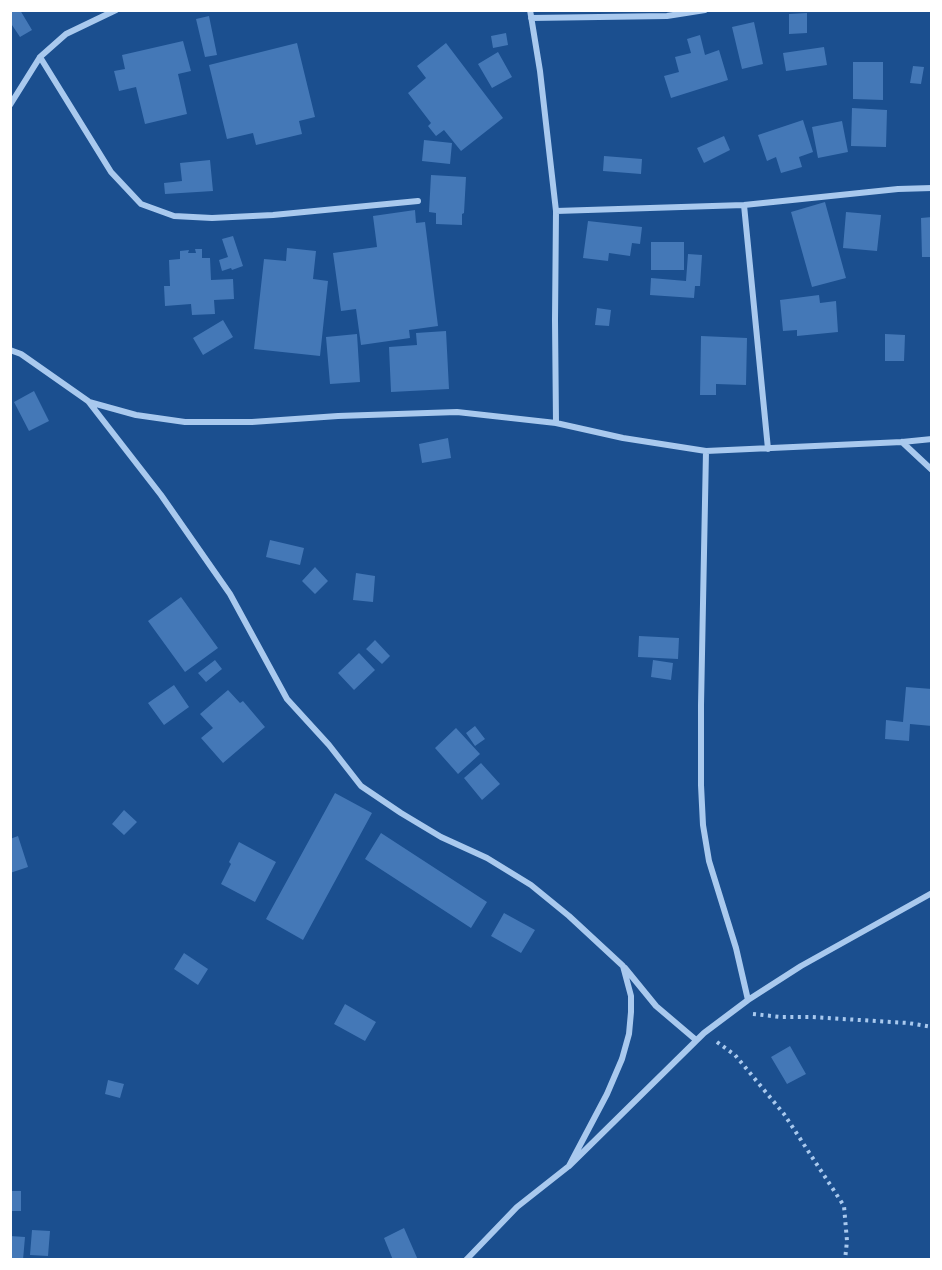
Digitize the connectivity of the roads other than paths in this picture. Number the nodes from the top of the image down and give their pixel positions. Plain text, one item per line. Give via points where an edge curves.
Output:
1 (116, 10) edge
2 (705, 10) edge
3 (531, 14) edge
4 (40, 57) junction
5 (10, 105) edge
6 (932, 188) edge
7 (418, 201) dead end
8 (744, 205) junction
9 (556, 211) junction
10 (10, 350) edge
11 (88, 401) junction
12 (556, 423) junction
13 (932, 439) edge
14 (902, 442) junction
15 (768, 449) junction
16 (706, 451) junction
17 (932, 470) edge
18 (932, 893) edge
19 (623, 966) junction
20 (748, 1000) junction
21 (696, 1040) junction
22 (569, 1166) junction
23 (466, 1260) edge

1 - 4 street via 66,34
2 - 3 street via 667,16
3 - 9 street
4 - 5 street
4 - 7 street via 111,172 141,204 174,216 212,218
6 - 8 street
8 - 9 street
8 - 15 street
9 - 12 street
10 - 11 street
11 - 12 street via 136,415 186,422 457,412
11 - 19 street via 161,495 230,594 287,699 361,786 441,837 487,858 531,885
12 - 16 street
13 - 14 street
14 - 15 street
14 - 17 street
15 - 16 street
16 - 20 street via 703,825 709,861
18 - 20 street
19 - 21 street via 656,1006
19 - 22 street via 631,996 629,1035 606,1094
20 - 21 street
21 - 22 street
22 - 23 street via 517,1207

